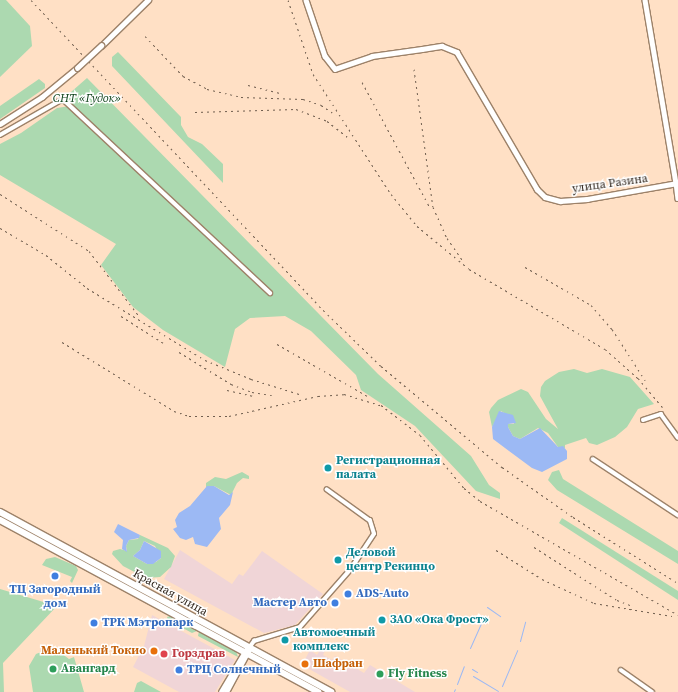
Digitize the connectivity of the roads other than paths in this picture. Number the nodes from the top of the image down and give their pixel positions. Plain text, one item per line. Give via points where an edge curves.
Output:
1 (148, 0) edge
2 (306, 0) edge
3 (645, 0) edge
4 (0, 124) edge
5 (0, 135) edge
6 (677, 183) edge
7 (678, 199) edge
8 (270, 293) dead end
9 (643, 420) dead end
10 (678, 437) edge
11 (594, 459) dead end
12 (327, 490) dead end
13 (0, 512) edge
14 (678, 514) edge
15 (0, 520) edge
16 (236, 647) junction
17 (247, 651) junction
18 (242, 660) junction
19 (261, 661) junction
20 (621, 670) dead end
21 (221, 692) edge
22 (226, 692) edge
23 (318, 692) edge
24 (331, 692) edge
25 (652, 692) edge

1 - 4 street, bridge via 77,68 42,97
2 - 6 street, улица Разина via 325,56 335,69 372,56 422,48 442,46 458,52 537,189 545,197 560,201 595,198
3 - 6 street
5 - 8 street via 63,99
6 - 7 street
9 - 10 street via 661,414
11 - 14 street
12 - 17 street via 370,521 374,534 350,570 300,627 254,641
13 - 17 highway, Красная улица
15 - 16 highway, Красная улица
16 - 17 highway, Красная улица
16 - 18 street
17 - 18 street
17 - 19 highway, Красная улица
17 - 24 highway, Красная улица
18 - 19 street
18 - 21 street
18 - 22 street
19 - 23 highway, Красная улица
20 - 25 street

